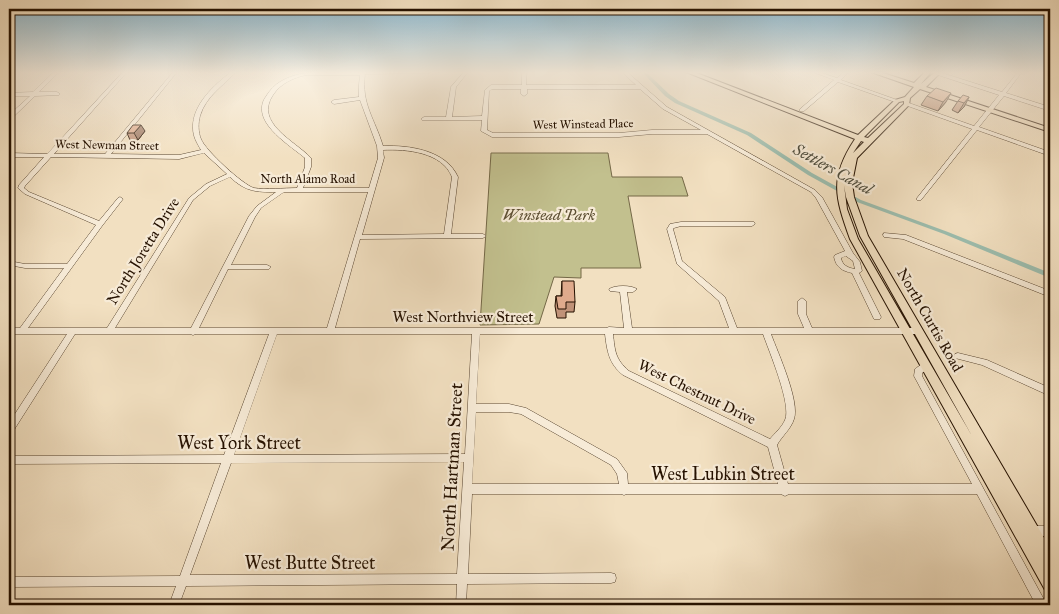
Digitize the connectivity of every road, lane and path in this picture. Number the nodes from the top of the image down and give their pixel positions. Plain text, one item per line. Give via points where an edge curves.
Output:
1 (26, 101) edge
2 (99, 101) edge
3 (151, 101) edge
4 (206, 101) edge
5 (267, 101) edge
6 (343, 101) edge
7 (361, 101) edge
8 (452, 101) edge
9 (487, 101) edge
10 (656, 101) edge
11 (763, 101) edge
12 (813, 101) edge
13 (897, 101) joint
14 (907, 101) junction
15 (962, 101) edge
16 (997, 101) edge
17 (1025, 101) edge
18 (334, 102) dead end
19 (1050, 109) edge
20 (802, 110) dead end
21 (990, 110) junction
22 (9, 118) edge
23 (449, 118) junction
24 (485, 118) junction
25 (424, 119) dead end
26 (976, 128) junction
27 (1050, 130) edge
28 (709, 132) junction
29 (859, 138) junction
30 (868, 141) junction
31 (381, 148) junction
32 (205, 151) junction
33 (1050, 154) edge
34 (9, 156) edge
35 (48, 156) junction
36 (107, 156) junction
37 (231, 175) junction
38 (844, 182) junction
39 (284, 190) junction
40 (299, 190) junction
41 (372, 190) junction
42 (120, 199) dead end
43 (919, 199) dead end
44 (100, 224) junction
45 (752, 224) dead end
46 (886, 235) dead end
47 (447, 236) junction
48 (483, 236) dead end
49 (358, 237) junction
50 (850, 254) junction
51 (9, 264) edge
52 (70, 266) junction
53 (226, 267) junction
54 (267, 267) dead end
55 (854, 271) junction
56 (613, 289) dead end
57 (623, 289) junction
58 (633, 289) dead end
59 (1050, 294) edge
60 (802, 301) dead end
61 (877, 317) dead end
62 (609, 330) junction
63 (628, 330) junction
64 (734, 330) junction
65 (9, 331) edge
66 (22, 331) junction
67 (73, 331) junction
68 (109, 331) junction
69 (476, 331) junction
70 (766, 331) junction
71 (809, 331) junction
72 (911, 331) junction
73 (193, 332) junction
74 (274, 332) junction
75 (330, 332) junction
76 (958, 356) dead end
77 (926, 366) junction
78 (1050, 392) edge
79 (472, 408) junction
80 (9, 430) edge
81 (772, 444) junction
82 (469, 458) junction
83 (228, 459) junction
84 (9, 460) edge
85 (467, 489) junction
86 (624, 490) junction
87 (785, 490) junction
88 (979, 490) junction
89 (1032, 531) junction
90 (1050, 531) edge
91 (1050, 561) edge
92 (611, 578) dead end
93 (462, 579) junction
94 (182, 581) junction
95 (9, 582) edge
96 (1050, 585) edge
97 (174, 605) edge
98 (461, 605) edge
99 (757, 605) edge
100 (781, 605) edge
101 (1042, 605) edge

1 - 22 street
2 - 35 street
3 - 36 street
4 - 32 street, North Alamo Road via 198,115 197,133
5 - 40 street via 266,119 308,158 308,168
6 - 18 street
7 - 31 street
8 - 23 street
9 - 24 street
10 - 28 street
11 - 29 main road
12 - 20 street
13 - 14 main road, North Curtis Road
13 - 29 main road, North Curtis Road
14 - 26 street
14 - 30 main road, North Curtis Road
15 - 21 main road
16 - 21 street
17 - 19 street
21 - 26 street
21 - 27 main road
23 - 24 street
23 - 25 street
24 - 28 street, West Winstead Place via 486,134
26 - 33 street
26 - 43 street
28 - 50 street via 809,188 818,196
29 - 30 main road
29 - 38 main road, North Curtis Road via 842,171
30 - 38 main road, North Curtis Road via 853,157
31 - 41 street
31 - 47 street via 414,149 452,169 455,177
32 - 36 street, West Newman Street via 178,157
32 - 37 street, North Alamo Road
34 - 35 street, West Newman Street
35 - 36 street, West Newman Street
35 - 44 street via 22,188
37 - 39 street, North Alamo Road via 248,189
37 - 68 street, North Joretta Drive via 208,185 191,199
38 - 72 main road, North Curtis Road via 854,239
39 - 40 street, North Alamo Road
39 - 53 street via 259,207 252,216
40 - 41 street, North Alamo Road
41 - 49 street
42 - 44 street
44 - 52 street
45 - 64 street via 681,224 670,229 679,262 722,299
46 - 59 street via 904,237
47 - 48 street
47 - 49 street
49 - 75 street
50 - 55 street via 859,266
50 - 55 street via 839,255 836,259 842,267
51 - 52 street
52 - 66 street
53 - 54 street
53 - 73 street
55 - 61 street
56 - 57 street
57 - 58 street
57 - 63 street
60 - 71 street via 801,310
62 - 63 street, West Northview Street
62 - 69 street, West Northview Street
62 - 81 street, West Chestnut Drive via 612,356 626,373
63 - 64 street, West Northview Street
64 - 70 street, West Northview Street
65 - 66 street, West Northview Street
66 - 67 street, West Northview Street
67 - 68 street, West Northview Street
67 - 80 street
68 - 73 street, West Northview Street
69 - 75 street, West Northview Street
69 - 79 street, North Hartman Street
70 - 71 street, West Northview Street
70 - 81 street via 792,413 790,421
71 - 72 street, West Northview Street
72 - 77 main road, North Curtis Road
72 - 89 main road, North Curtis Road
73 - 74 street, West Northview Street
74 - 75 street, West Northview Street
74 - 83 street
76 - 78 street via 984,362
77 - 88 street, North Curtis Road via 918,371 918,376
77 - 96 main road, North Curtis Road
79 - 82 street, North Hartman Street
79 - 86 street via 523,411 614,462 622,473
81 - 87 street
82 - 83 street, West York Street
82 - 85 street, North Hartman Street
83 - 84 street, West York Street
83 - 94 street
85 - 86 street, West Lubkin Street
85 - 93 street, North Hartman Street
86 - 87 street, West Lubkin Street
87 - 88 street, West Lubkin Street
88 - 101 street, North Curtis Road
89 - 90 street
89 - 91 main road, North Curtis Road
92 - 93 street, West Butte Street
93 - 94 street, West Butte Street
93 - 98 street, North Hartman Street
94 - 95 street, West Butte Street
94 - 97 street
99 - 100 street

